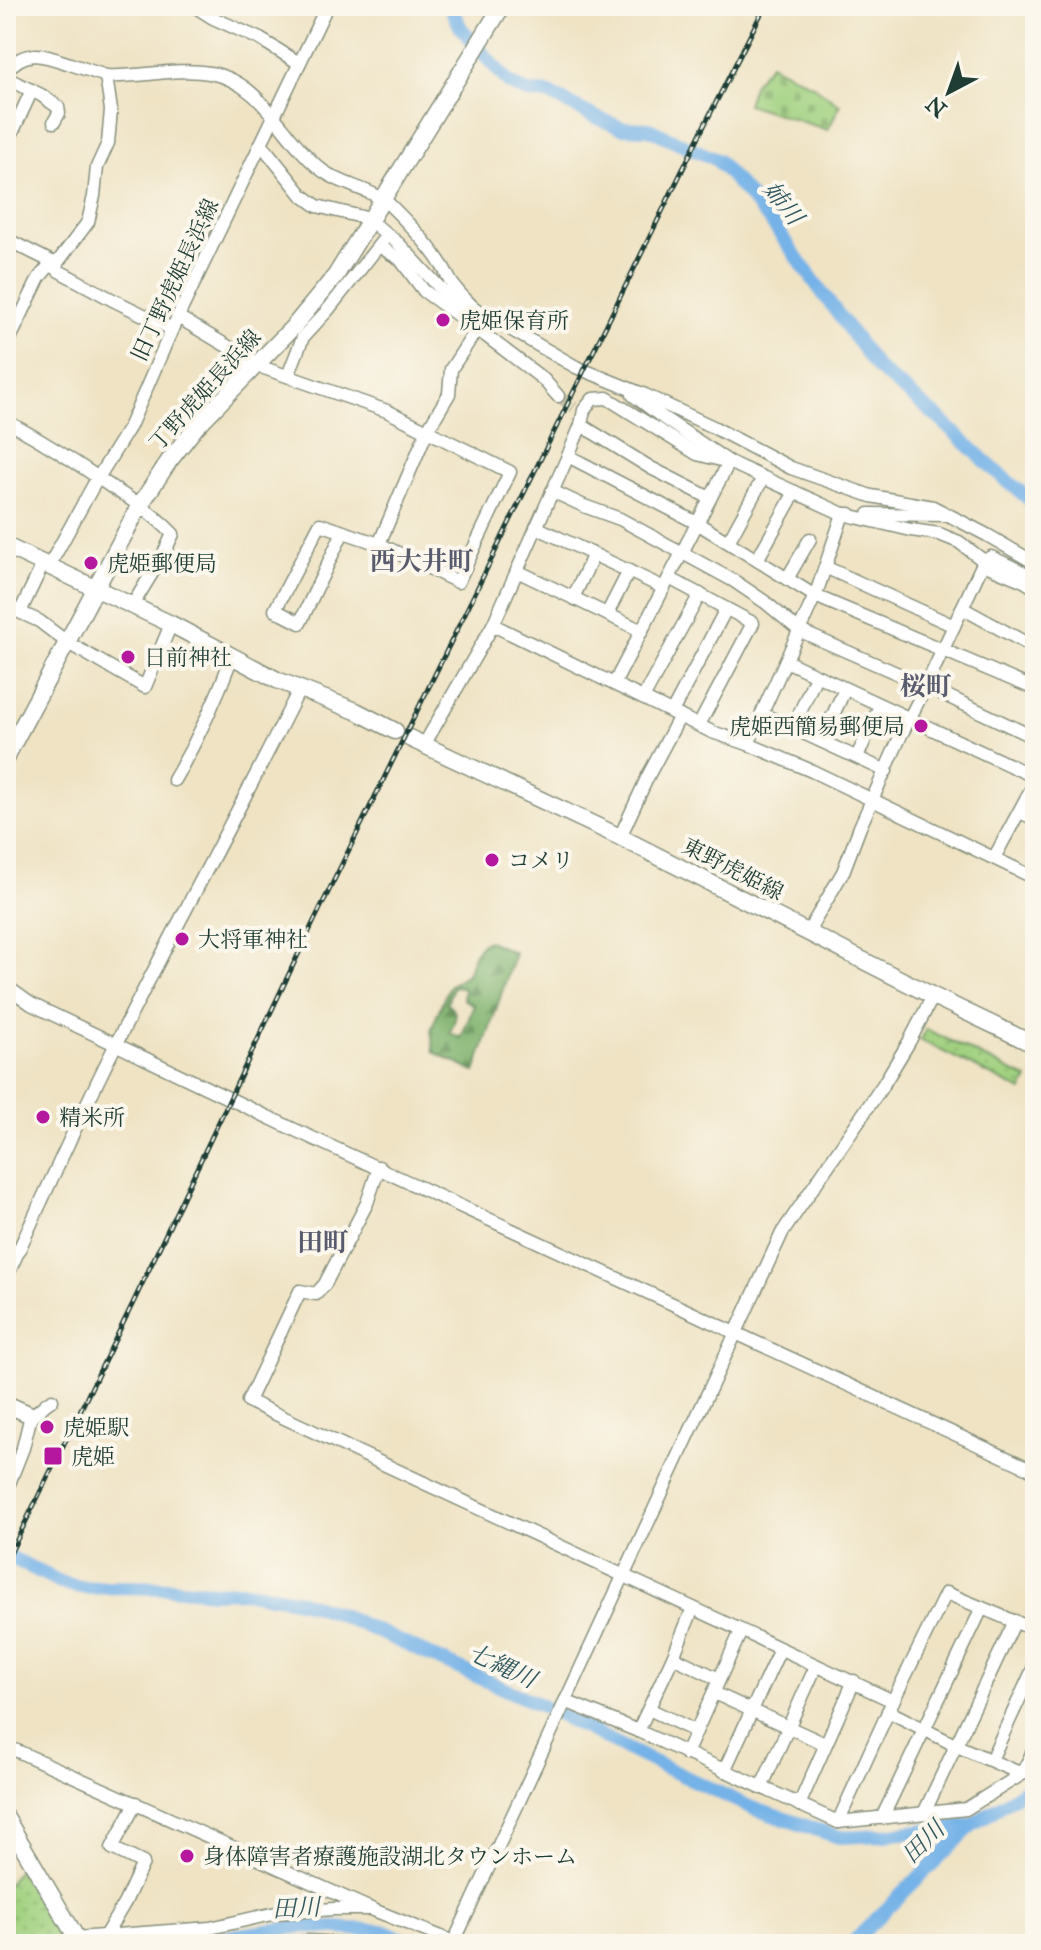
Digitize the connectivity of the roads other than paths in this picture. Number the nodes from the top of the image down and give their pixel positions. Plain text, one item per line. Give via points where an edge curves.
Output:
1 (194, 6) edge
2 (327, 6) edge
3 (502, 6) edge
4 (299, 63) junction
5 (6, 71) edge
6 (106, 76) junction
7 (6, 78) edge
8 (32, 90) junction
9 (274, 116) junction
10 (54, 122) dead end
11 (12, 133) dead end
12 (262, 145) junction
13 (386, 197) junction
14 (362, 217) dead end
15 (6, 239) edge
16 (379, 246) junction
17 (53, 264) junction
18 (445, 284) junction
19 (175, 323) junction
20 (477, 329) junction
21 (6, 347) edge
22 (257, 364) junction
23 (288, 376) junction
24 (618, 383) junction
25 (558, 396) tunnel mouth
26 (6, 421) edge
27 (581, 425) junction
28 (427, 431) junction
29 (568, 456) junction
30 (729, 462) junction
31 (98, 477) junction
32 (763, 478) junction
33 (552, 491) junction
34 (795, 492) junction
35 (710, 498) junction
36 (140, 505) junction
37 (843, 514) junction
38 (949, 515) junction
39 (697, 523) junction
40 (536, 527) junction
41 (343, 532) junction
42 (810, 539) dead end
43 (728, 542) junction
44 (379, 544) junction
45 (6, 546) edge
46 (682, 553) junction
47 (594, 554) junction
48 (757, 560) junction
49 (983, 562) junction
50 (1035, 563) edge
51 (46, 565) junction
52 (825, 567) junction
53 (517, 571) junction
54 (629, 571) junction
55 (1035, 578) edge
56 (787, 579) junction
57 (666, 583) junction
58 (95, 588) junction
59 (1035, 588) edge
60 (700, 594) junction
61 (815, 596) junction
62 (573, 598) junction
63 (6, 606) edge
64 (132, 606) junction
65 (962, 608) junction
66 (726, 609) junction
67 (20, 612) junction
68 (607, 614) junction
69 (171, 624) junction
70 (493, 625) junction
71 (954, 626) junction
72 (642, 631) junction
73 (800, 631) junction
74 (68, 643) junction
75 (1035, 648) edge
76 (943, 649) junction
77 (232, 657) junction
78 (786, 661) junction
79 (816, 676) junction
80 (614, 684) junction
81 (926, 686) junction
82 (300, 688) junction
83 (845, 689) junction
84 (1035, 689) edge
85 (643, 698) junction
86 (880, 706) junction
87 (676, 714) junction
88 (762, 714) junction
89 (909, 720) junction
90 (699, 725) junction
91 (793, 728) junction
92 (409, 738) junction
93 (1035, 738) edge
94 (821, 741) junction
95 (748, 744) junction
96 (6, 757) edge
97 (857, 757) junction
98 (886, 771) junction
99 (1035, 779) edge
100 (174, 780) dead end
101 (872, 801) junction
102 (1020, 812) junction
103 (1035, 819) edge
104 (620, 837) junction
105 (994, 858) junction
106 (1035, 878) edge
107 (808, 932) junction
108 (6, 986) edge
109 (933, 996) junction
110 (116, 1045) junction
111 (1035, 1045) edge
112 (379, 1167) junction
113 (6, 1278) edge
114 (736, 1333) junction
115 (52, 1400) dead end
116 (6, 1404) edge
117 (31, 1415) junction
118 (1035, 1471) edge
119 (6, 1491) edge
120 (623, 1575) junction
121 (693, 1608) junction
122 (982, 1608) junction
123 (1015, 1621) junction
124 (1035, 1630) edge
125 (741, 1631) junction
126 (780, 1649) junction
127 (673, 1657) junction
128 (1035, 1665) edge
129 (816, 1666) junction
130 (719, 1679) junction
131 (854, 1681) junction
132 (714, 1693) junction
133 (564, 1702) junction
134 (891, 1706) junction
135 (649, 1709) junction
136 (752, 1710) junction
137 (788, 1727) junction
138 (924, 1730) junction
139 (638, 1731) junction
140 (695, 1731) junction
141 (825, 1744) junction
142 (6, 1746) edge
143 (957, 1746) junction
144 (1035, 1747) edge
145 (686, 1754) junction
146 (991, 1760) junction
147 (1035, 1766) edge
148 (724, 1771) junction
149 (1022, 1774) junction
150 (761, 1788) junction
151 (136, 1803) junction
152 (799, 1805) junction
153 (924, 1813) junction
154 (6, 1818) edge
155 (882, 1818) junction
156 (838, 1822) junction
157 (371, 1909) junction
158 (105, 1936) junction
159 (79, 1942) edge
160 (455, 1943) edge
161 (284, 1944) edge
162 (351, 1944) edge

1 - 4 street
2 - 4 street, 旧丁野虎姫長浜線
3 - 13 main road, 丁野虎姫長浜線
4 - 9 street, 旧丁野虎姫長浜線
5 - 6 street via 35,54
6 - 9 street via 209,72 247,89
6 - 17 street via 108,143 97,167 88,222
7 - 8 street
8 - 10 street via 58,107
8 - 11 street
9 - 12 street, 旧丁野虎姫長浜線
9 - 13 street via 322,171
12 - 14 street via 317,206
12 - 19 street, 旧丁野虎姫長浜線
13 - 18 street via 441,263
13 - 22 main road, 丁野虎姫長浜線 via 336,275
15 - 17 street
16 - 18 street via 383,231
16 - 20 street via 400,259 424,291
16 - 23 street via 303,337
17 - 19 street via 111,299
17 - 21 street via 39,278
18 - 20 street via 480,324
18 - 24 street via 474,308 576,367
19 - 22 street
19 - 31 street, 旧丁野虎姫長浜線 via 130,426
20 - 25 street
20 - 28 street via 451,369 449,394
22 - 23 street
22 - 36 main road, 丁野虎姫長浜線 via 195,428
23 - 28 street
24 - 30 street
24 - 38 street via 791,468 871,496
26 - 31 street
27 - 29 street
27 - 30 street via 579,408 607,398 697,454
27 - 35 street
28 - 44 street
28 - 44 street via 510,472 458,582
29 - 33 street
29 - 39 street
30 - 32 street
30 - 35 street
31 - 36 street
31 - 51 street, 旧丁野虎姫長浜線
32 - 34 street
32 - 43 street
33 - 40 street
33 - 46 street
34 - 37 street
34 - 48 street
35 - 39 street
36 - 58 main road, 丁野虎姫長浜線
36 - 64 street via 173,534
37 - 38 street
37 - 49 street via 939,534
37 - 52 street
38 - 50 street
39 - 43 street
39 - 46 street
40 - 47 street
40 - 53 street
41 - 41 street via 320,524 275,610 300,623
41 - 44 street
42 - 56 street
43 - 48 street
45 - 51 main road, 東野虎姫線
46 - 57 street
46 - 73 street via 734,581
47 - 54 street
47 - 62 street
48 - 56 street
49 - 55 street via 991,557
49 - 59 street
49 - 65 street
51 - 58 main road, 東野虎姫線
51 - 67 street, 旧丁野虎姫長浜線
52 - 61 street
52 - 71 street
53 - 62 street
53 - 70 street
54 - 57 street
54 - 68 street
56 - 61 street
57 - 60 street
57 - 72 street
58 - 64 main road, 東野虎姫線
58 - 74 main road, 丁野虎姫長浜線
60 - 66 street
60 - 85 street
61 - 73 street
61 - 76 street
62 - 68 street
63 - 67 street
64 - 69 main road, 東野虎姫線
65 - 71 street
65 - 75 street
66 - 87 street
66 - 90 street via 753,623
67 - 74 street
68 - 72 street
69 - 74 street via 145,687
69 - 77 main road, 東野虎姫線
70 - 80 street
70 - 92 street
71 - 76 street
72 - 80 street
73 - 78 street
73 - 81 street
74 - 96 main road, 丁野虎姫長浜線
76 - 81 street
76 - 84 street
77 - 82 main road, 東野虎姫線
77 - 100 street
78 - 79 street
78 - 88 street
79 - 83 street
79 - 91 street
80 - 85 street
81 - 89 street
81 - 93 street
82 - 92 main road, 東野虎姫線
82 - 110 street
83 - 86 street
83 - 94 street
85 - 87 street
86 - 89 street
86 - 97 street
87 - 90 street
87 - 104 street
88 - 91 street
88 - 95 street
89 - 98 street
89 - 99 street
90 - 95 street
91 - 94 street
92 - 104 main road, 東野虎姫線
94 - 97 street
95 - 101 street
97 - 98 street
98 - 101 street
99 - 102 street
101 - 105 street
101 - 107 street via 843,872
102 - 103 street
102 - 105 street
104 - 107 main road, 東野虎姫線
105 - 106 street
107 - 109 main road, 東野虎姫線
108 - 110 street via 31,1004
109 - 111 main road, 東野虎姫線
109 - 114 street via 883,1085 782,1233
110 - 112 street
110 - 113 street
112 - 114 street
112 - 120 street via 367,1203 325,1284 316,1294 300,1291 248,1401
114 - 118 street
114 - 120 street
115 - 117 street
116 - 117 main road
117 - 119 street
120 - 121 street
120 - 133 street
121 - 125 street
121 - 127 street
122 - 123 street
122 - 134 street via 946,1593
122 - 138 street
123 - 124 street
123 - 143 street
125 - 126 street
125 - 130 street
126 - 129 street
126 - 136 street
127 - 130 street
127 - 135 street
128 - 146 street
129 - 131 street
129 - 137 street
130 - 132 street
131 - 134 street
131 - 141 street
132 - 136 street
132 - 140 street
133 - 139 street
133 - 160 street
134 - 138 street
134 - 156 street
135 - 139 street
135 - 140 street
136 - 137 street
136 - 148 street
137 - 141 street
137 - 150 street
138 - 143 street
138 - 155 street
139 - 145 street
140 - 145 street
141 - 152 street
142 - 151 street
143 - 146 street
143 - 153 street
144 - 149 street
145 - 148 street
146 - 149 street
147 - 149 street
148 - 150 street
149 - 153 street via 966,1809
150 - 152 street
151 - 157 street
151 - 158 street via 112,1848 143,1863
152 - 156 street
153 - 155 street
154 - 159 main road
155 - 156 street
157 - 158 street via 276,1913 210,1928
157 - 160 street
158 - 159 street
161 - 162 street

